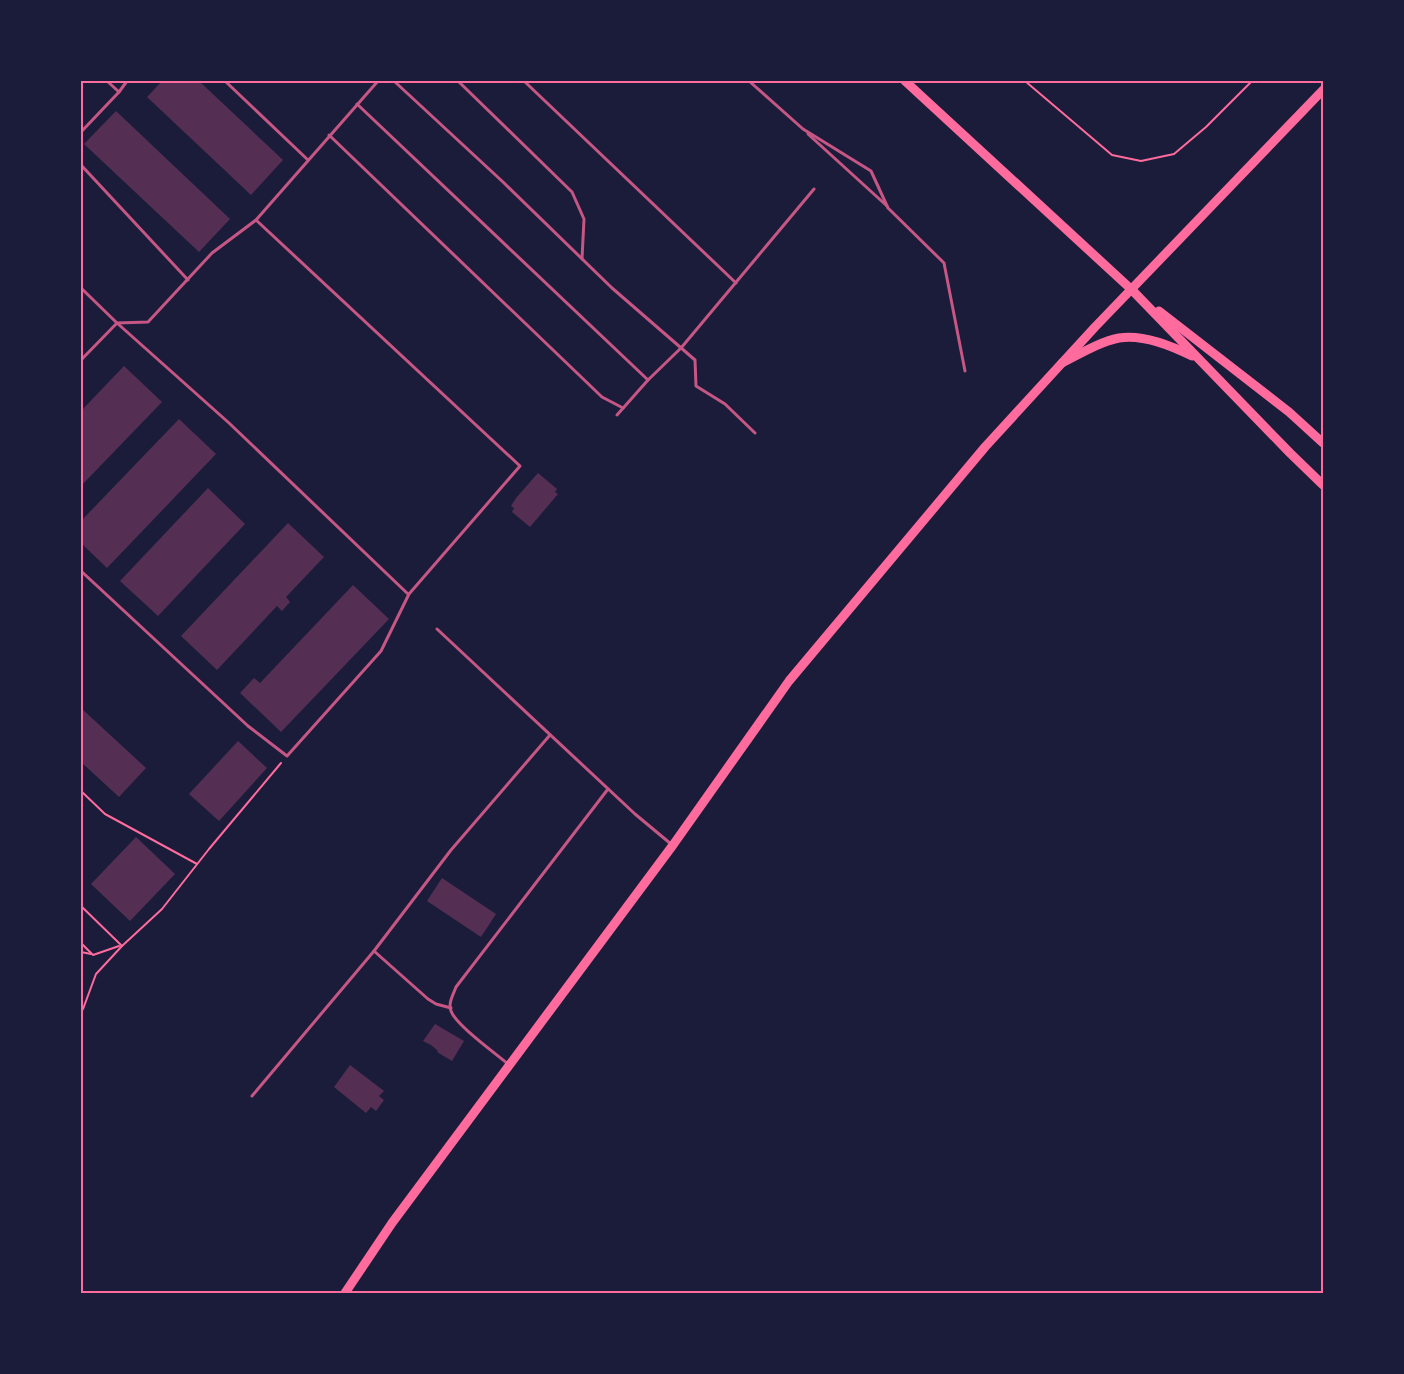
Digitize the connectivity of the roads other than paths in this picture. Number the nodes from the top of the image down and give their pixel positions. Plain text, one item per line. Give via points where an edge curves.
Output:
1 (107, 81) edge
2 (127, 81) edge
3 (225, 81) edge
4 (378, 81) edge
5 (394, 81) edge
6 (458, 81) edge
7 (524, 81) edge
8 (749, 81) edge
9 (905, 81) edge
10 (1323, 90) edge
11 (119, 92) junction
12 (357, 104) junction
13 (803, 129) junction
14 (81, 132) edge
15 (329, 135) junction
16 (308, 160) junction
17 (81, 165) edge
18 (814, 189) dead end
19 (888, 208) junction
20 (256, 220) junction
21 (582, 259) junction
22 (188, 280) junction
23 (736, 283) junction
24 (81, 288) edge
25 (1132, 290) junction
26 (117, 323) junction
27 (681, 348) junction
28 (81, 360) edge
29 (1200, 361) junction
30 (1062, 363) junction
31 (965, 371) dead end
32 (648, 380) junction
33 (623, 408) junction
34 (617, 415) dead end
35 (755, 433) dead end
36 (1323, 443) edge
37 (1323, 484) edge
38 (81, 571) edge
39 (409, 594) junction
40 (437, 629) dead end
41 (550, 735) junction
42 (608, 789) junction
43 (673, 845) junction
44 (374, 951) junction
45 (451, 1008) junction
46 (510, 1065) junction
47 (252, 1096) dead end
48 (345, 1293) edge

1 - 11 lane
2 - 11 lane
3 - 16 lane
4 - 12 lane
5 - 21 lane
6 - 21 lane via 572,192 584,219
7 - 23 lane
8 - 13 lane
9 - 25 main road
10 - 25 main road
11 - 14 lane
12 - 15 lane
12 - 32 lane
13 - 19 lane
13 - 19 lane via 871,171
15 - 16 lane
15 - 33 lane via 602,398
16 - 20 lane
17 - 22 lane
18 - 23 lane
19 - 31 lane via 944,263
20 - 22 lane via 212,253
20 - 39 lane via 520,466
21 - 27 lane
22 - 26 lane via 148,322
23 - 27 lane
24 - 26 lane
25 - 29 main road
25 - 30 main road
25 - 36 main road
26 - 28 lane
26 - 39 lane via 230,423
27 - 32 lane
27 - 35 lane via 695,360 696,386 725,404
29 - 30 main road via 1172,346 1121,338
29 - 37 main road
30 - 43 main road via 985,447 789,681
32 - 33 lane
33 - 34 lane
38 - 39 lane via 248,726 287,756 381,651
40 - 41 lane
41 - 42 lane
41 - 44 lane via 450,850
42 - 43 lane
42 - 45 lane via 456,987
43 - 46 main road
44 - 45 lane via 428,999
44 - 47 lane
45 - 46 lane via 459,1023
46 - 48 main road

